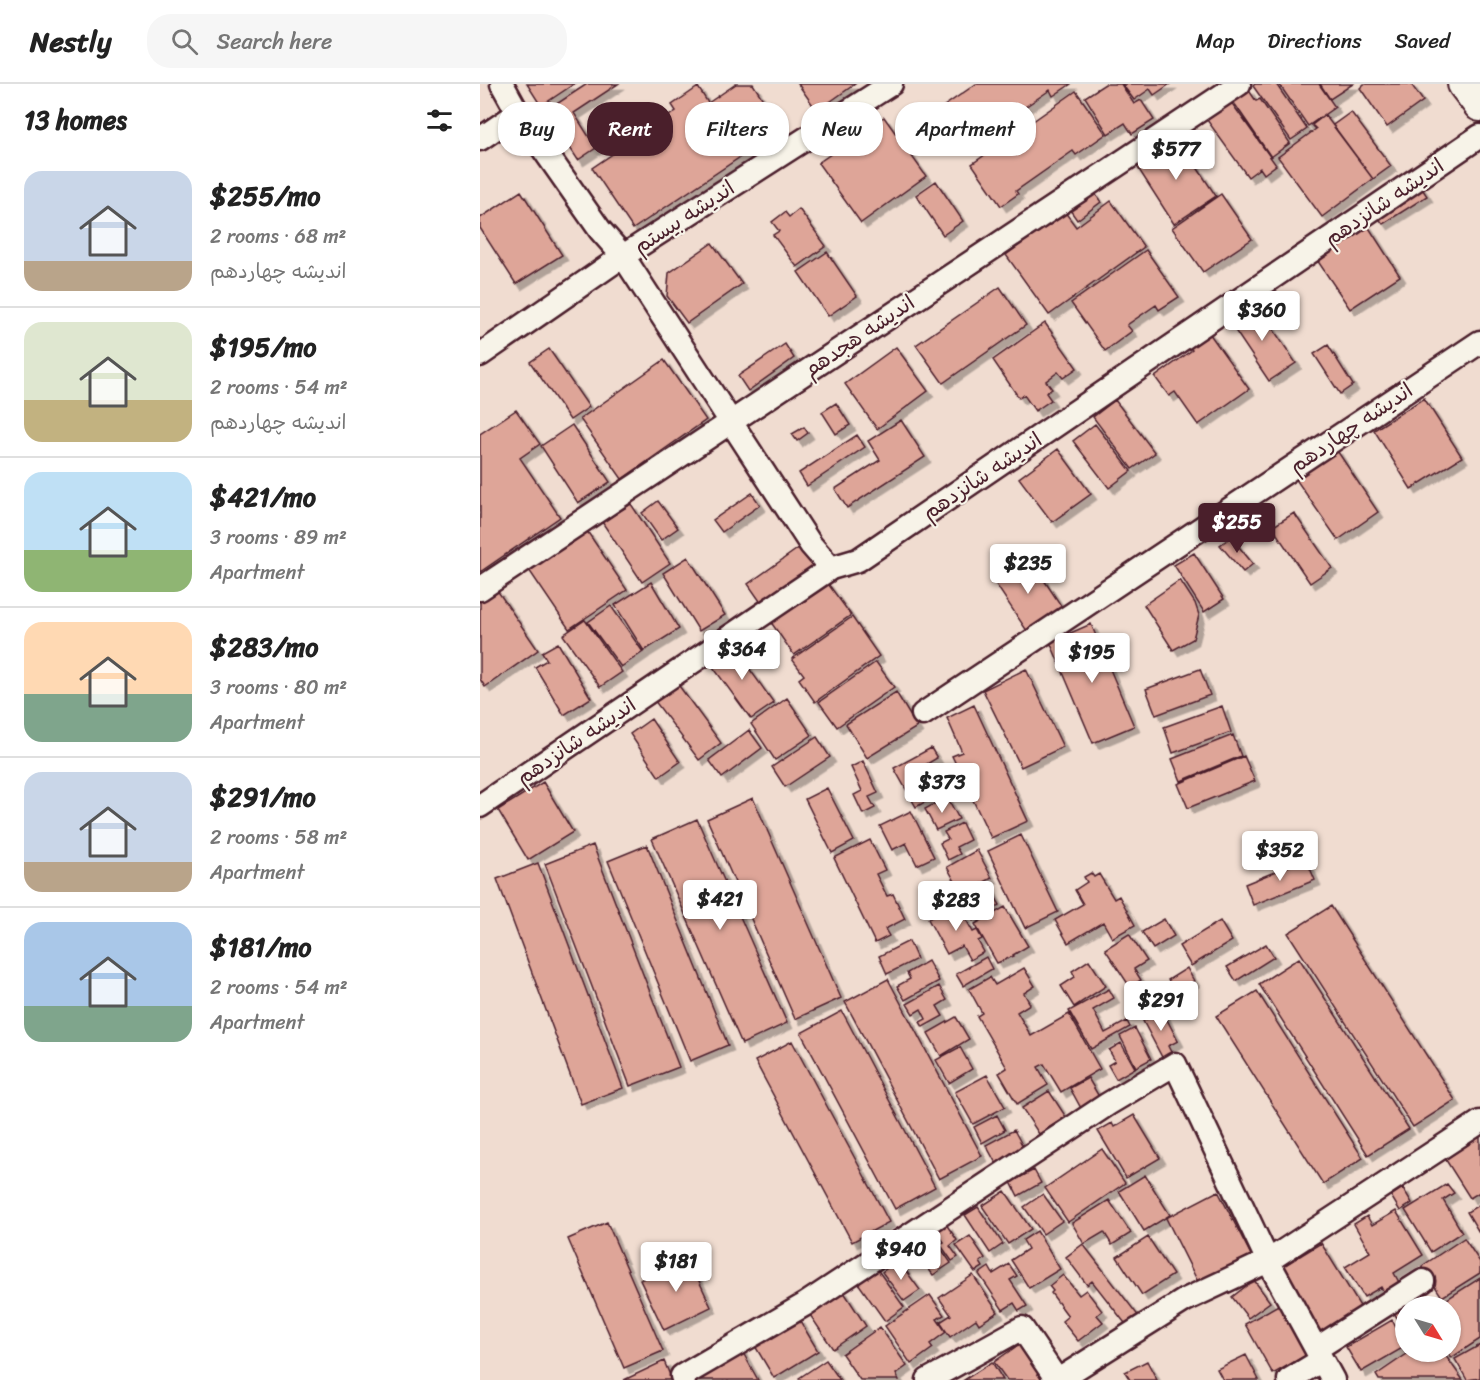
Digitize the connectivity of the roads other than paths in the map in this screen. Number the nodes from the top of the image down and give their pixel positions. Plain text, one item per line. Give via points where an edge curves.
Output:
1 (502, 84) edge
2 (891, 84) edge
3 (1239, 84) edge
4 (1464, 84) edge
5 (512, 102) edge
6 (1480, 105) edge
7 (498, 127) edge
8 (1480, 136) edge
9 (480, 139) edge
10 (548, 156) edge
11 (623, 256) junction
12 (1480, 342) edge
13 (480, 354) edge
14 (731, 422) junction
15 (831, 568) junction
16 (480, 589) edge
17 (923, 714) dead end
18 (480, 806) edge
19 (1480, 1122) edge
20 (1268, 1260) junction
21 (1424, 1281) dead end
22 (1319, 1354) junction
23 (684, 1380) edge
24 (928, 1380) edge
25 (1058, 1380) edge
26 (1289, 1380) edge
27 (1333, 1380) edge

1 - 5 street
2 - 11 street, اندیشه بیستم
3 - 14 street, اندیشه هجدهم
4 - 6 street
7 - 9 street
8 - 15 street, اندیشه شانزدهم via 858,561
10 - 11 street
11 - 13 street, اندیشه بیستم
11 - 14 street
12 - 17 street, اندیشه چهاردهم
14 - 15 street
14 - 16 street, اندیشه هجدهم
15 - 18 street, اندیشه شانزدهم
19 - 20 street
20 - 22 street
20 - 23 street via 1175,1064 804,1305 682,1376
20 - 25 street via 1185,1300
21 - 22 street
22 - 26 street
22 - 27 street
24 - 25 street via 1022,1328

